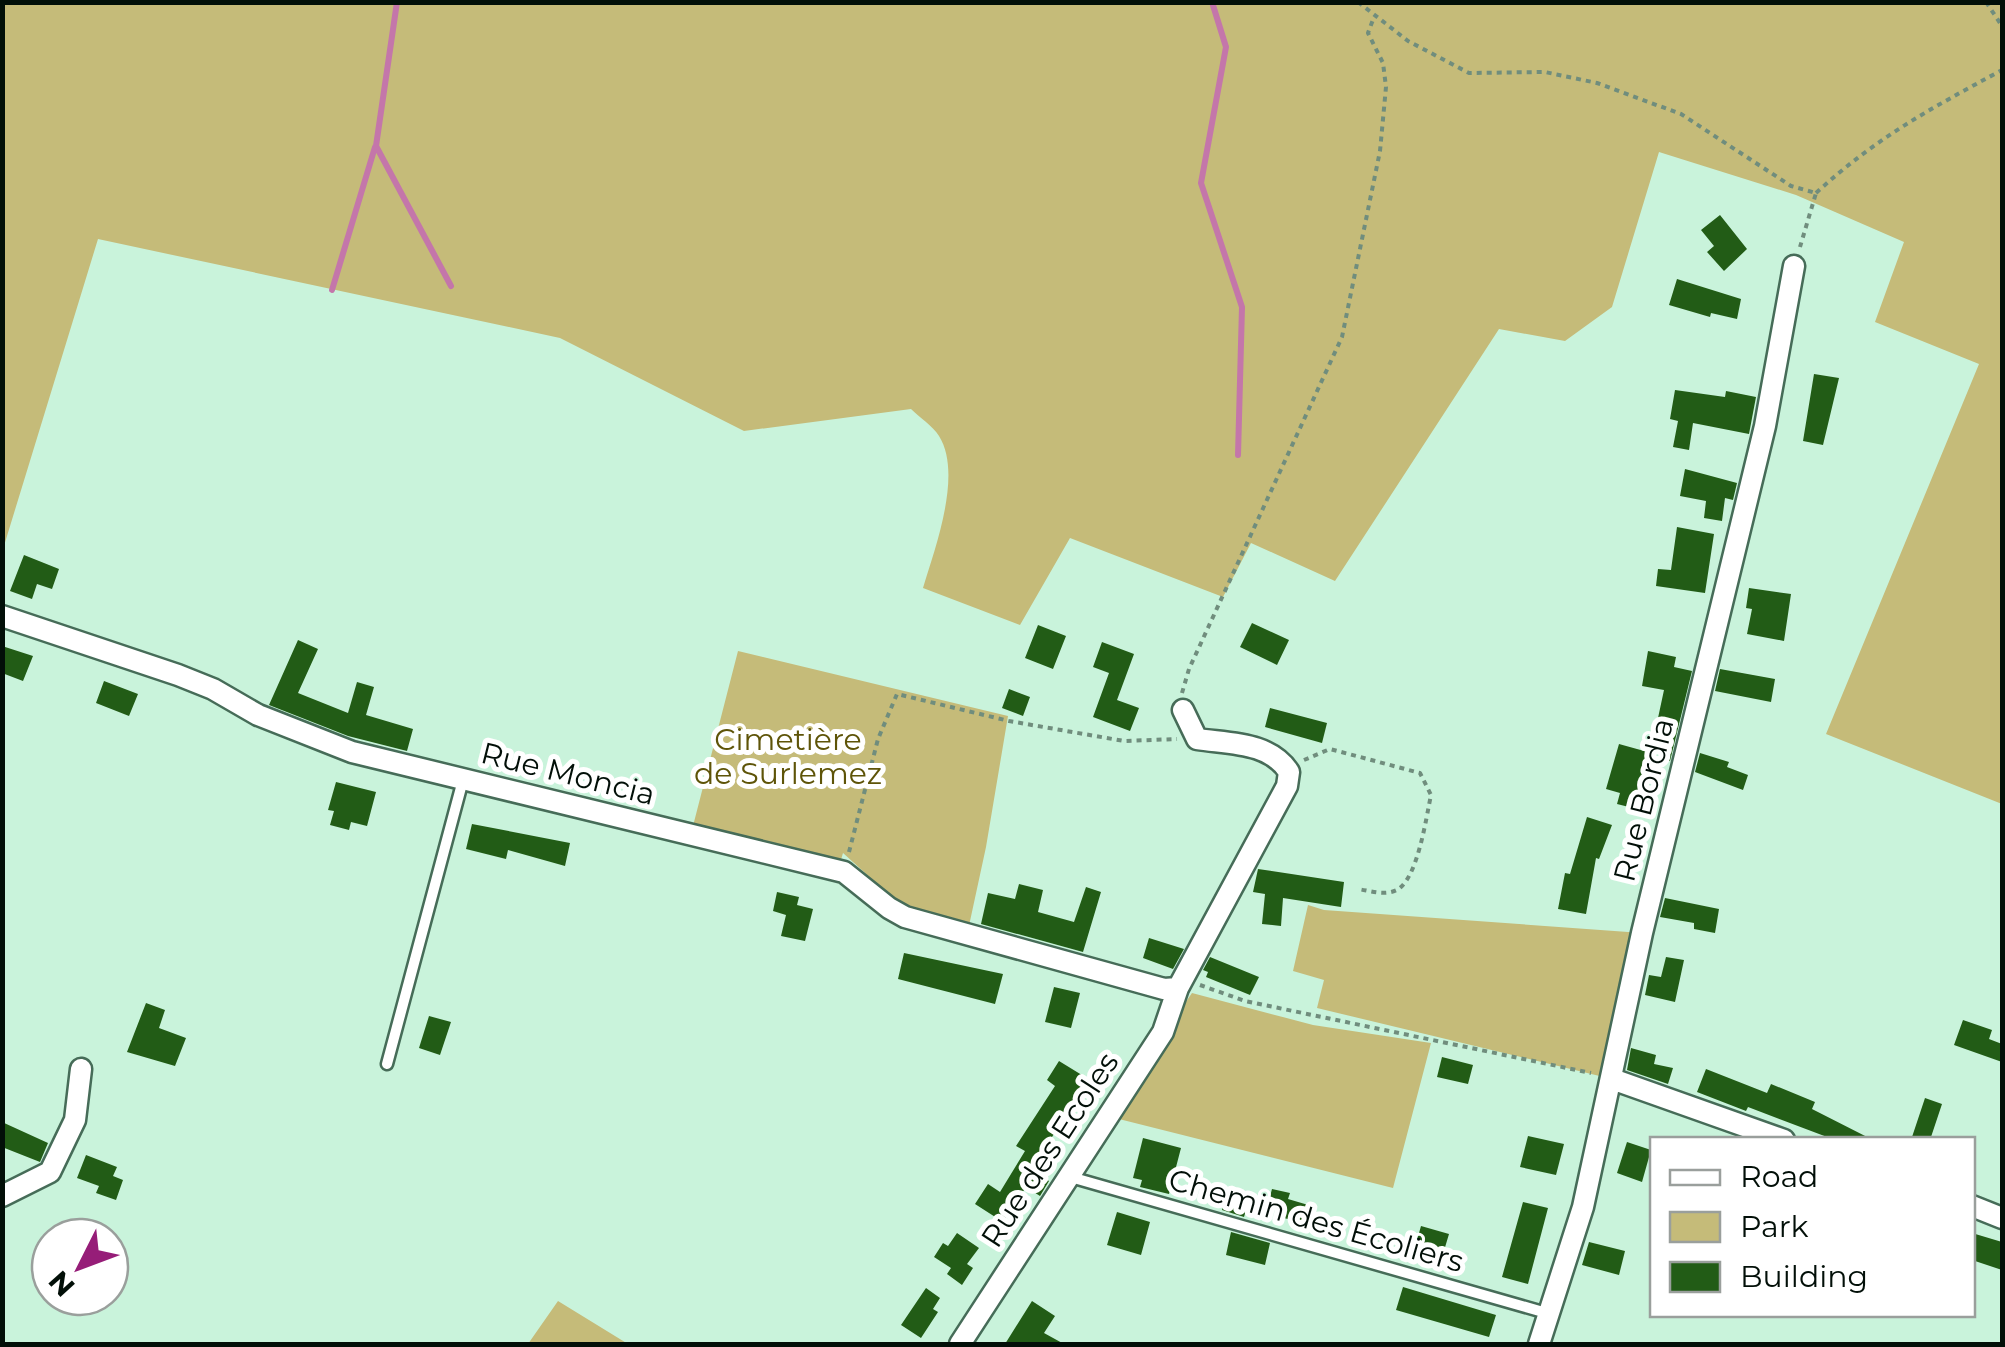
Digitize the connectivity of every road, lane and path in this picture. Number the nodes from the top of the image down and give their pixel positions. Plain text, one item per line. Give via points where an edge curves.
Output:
1 (1358, 2) edge
2 (1986, 2) edge
3 (1374, 16) junction
4 (2002, 26) edge
5 (2002, 70) edge
6 (1816, 193) junction
7 (1794, 266) joint
8 (2, 616) edge
9 (1183, 710) joint
10 (1197, 739) junction
11 (1286, 768) junction
12 (463, 779) junction
13 (844, 872) junction
14 (1358, 888) dead end
15 (1179, 986) junction
16 (387, 1064) dead end
17 (82, 1069) dead end
18 (1612, 1079) junction
19 (1776, 1137) edge
20 (1068, 1176) junction
21 (2, 1196) edge
22 (1975, 1207) edge
23 (2002, 1218) edge
24 (1551, 1314) junction
25 (960, 1344) edge
26 (1539, 1344) edge

1 - 3 path
2 - 4 path
3 - 6 path via 1469,73 1546,72 1652,103 1705,128 1791,186
3 - 9 path via 1368,33 1384,63 1386,86 1380,151 1342,337 1189,668
5 - 6 path via 1901,124
6 - 7 path
7 - 18 street, Rue Bordia via 1756,462
8 - 12 street, Rue Moncia via 178,674 352,752
9 - 10 street
10 - 11 street via 1269,751
10 - 13 path via 1124,741 896,694
11 - 14 path via 1330,749 1420,773 1432,795 1413,870 1400,888 1384,894
11 - 15 street via 1287,786
12 - 13 street, Rue Moncia
12 - 16 lane
13 - 15 street, Rue Moncia via 888,908 930,926 1164,990
15 - 18 path via 1200,985 1245,1001
15 - 20 street, Rue des Ecoles via 1163,1032
17 - 21 street via 74,1120 50,1172
18 - 19 street
18 - 24 street, Rue Bordia
20 - 24 lane, Chemin des Écoliers
20 - 25 street, Rue des Ecoles
22 - 23 street
24 - 26 street, Rue Bordia

